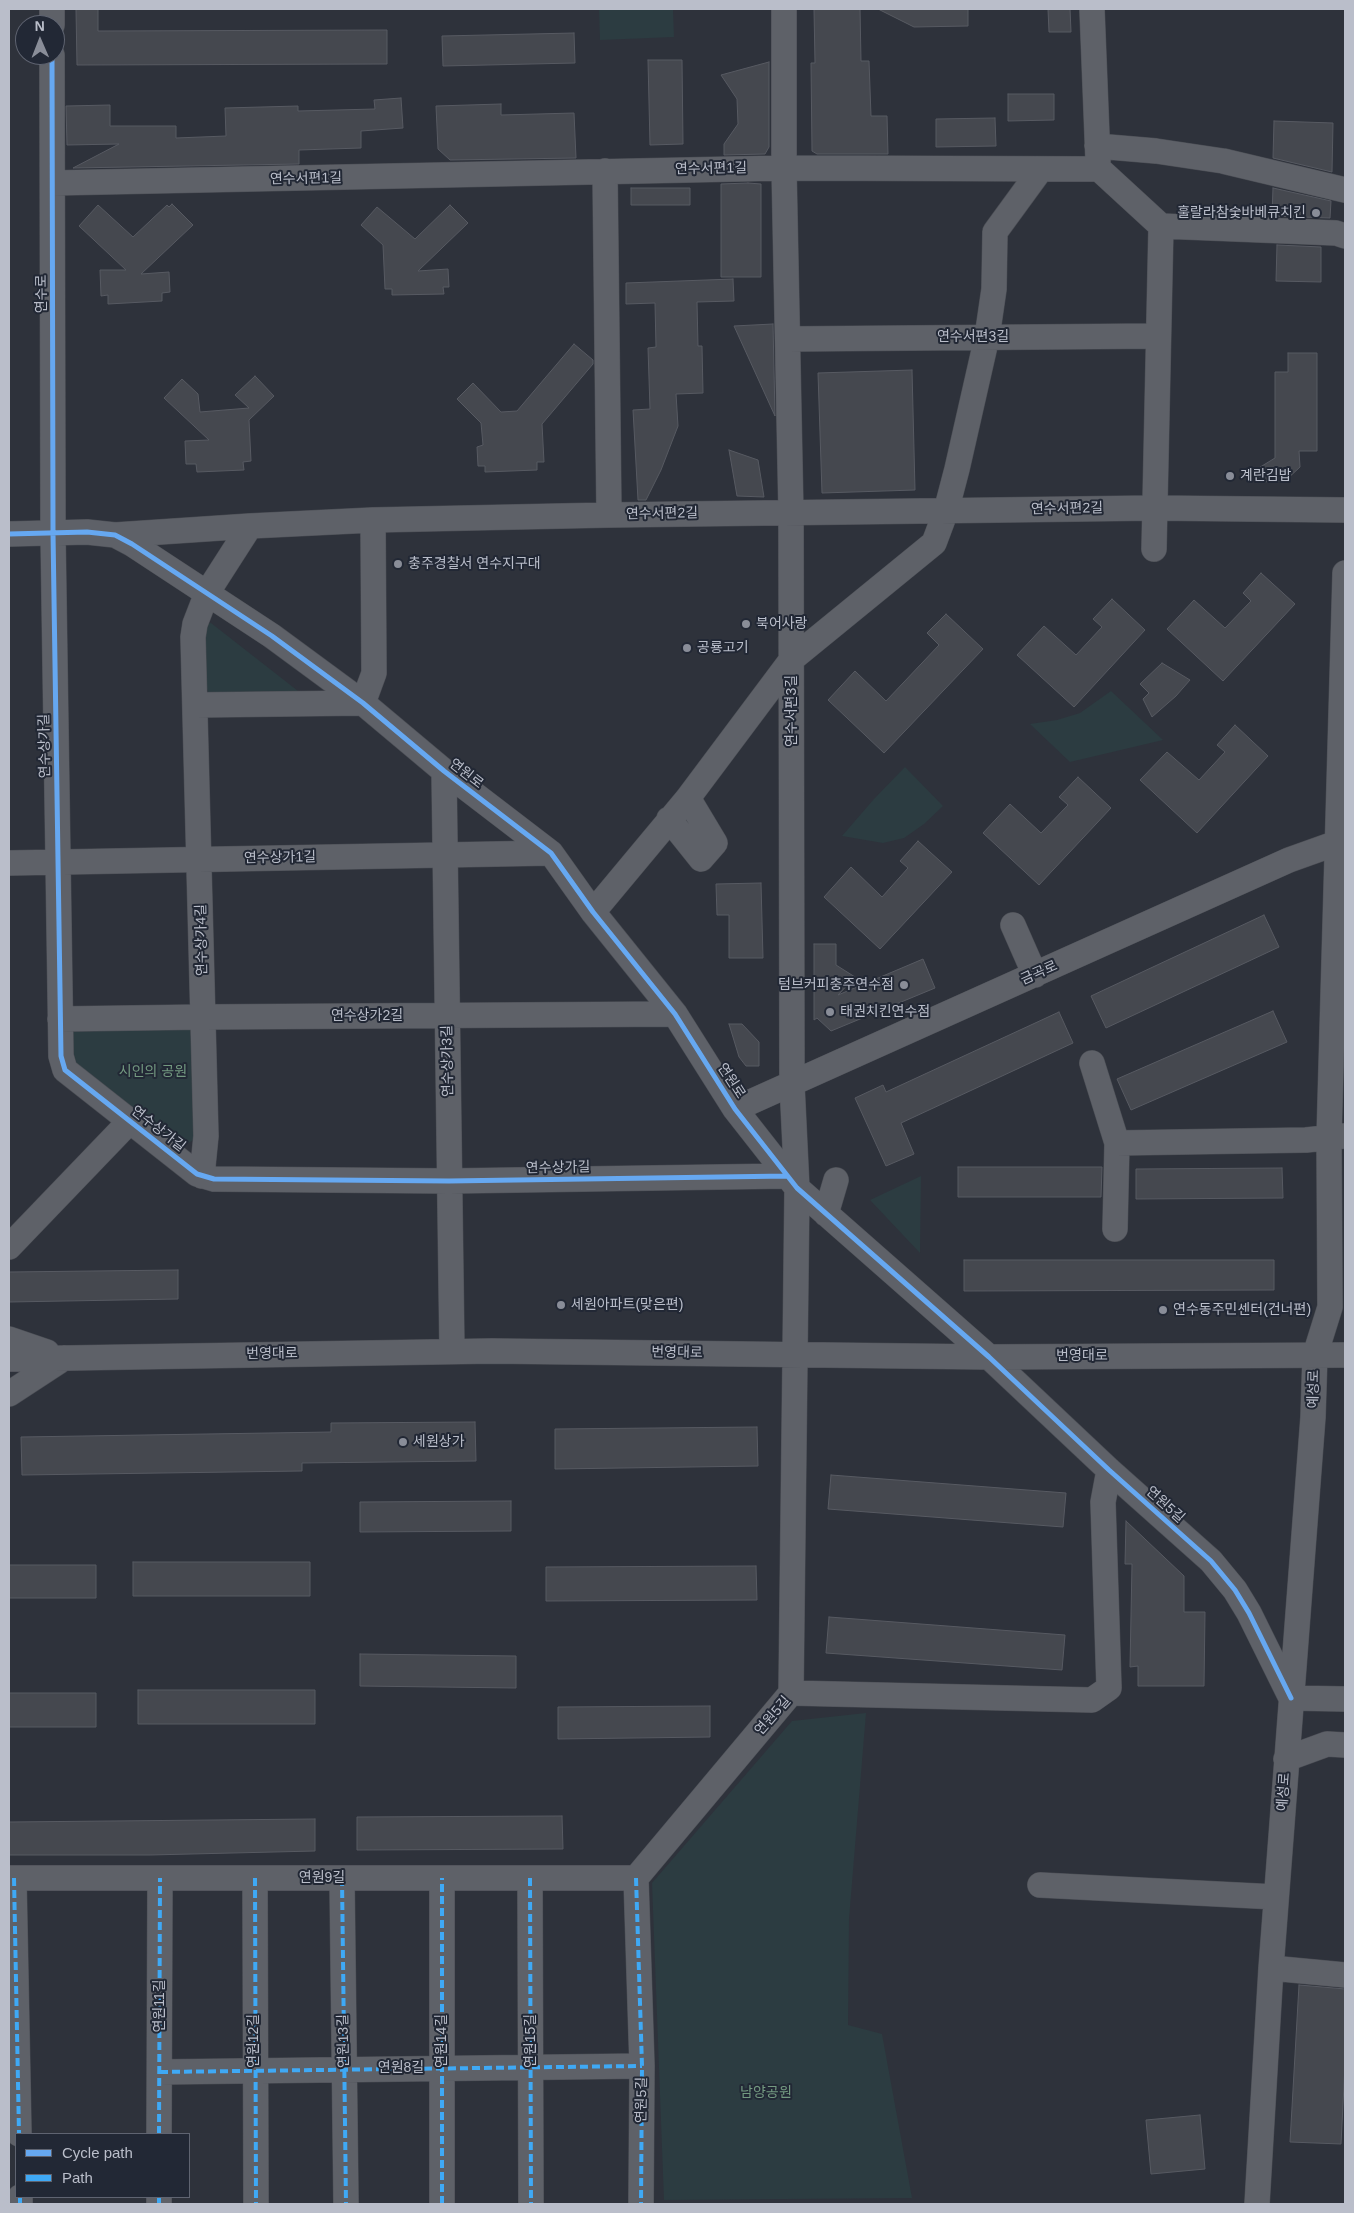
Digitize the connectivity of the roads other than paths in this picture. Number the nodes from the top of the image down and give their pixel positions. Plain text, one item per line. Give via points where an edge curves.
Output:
1 (784, 9) edge
2 (1092, 9) edge
3 (52, 65) edge
4 (1098, 157) junction
5 (784, 168) junction
6 (1041, 168) junction
7 (604, 171) junction
8 (53, 183) junction
9 (1345, 190) edge
10 (1161, 226) junction
11 (1345, 236) edge
12 (1158, 336) junction
13 (987, 337) junction
14 (788, 339) junction
15 (1154, 508) junction
16 (1345, 510) edge
17 (946, 511) junction
18 (791, 513) junction
19 (609, 515) junction
20 (373, 520) junction
21 (250, 526) junction
22 (53, 533) junction
23 (9, 534) edge
24 (115, 536) junction
25 (1154, 549) dead end
26 (1345, 574) edge
27 (207, 593) junction
28 (792, 659) junction
29 (363, 703) junction
30 (196, 705) junction
31 (444, 771) junction
32 (688, 798) junction
33 (669, 819) junction
34 (1341, 842) edge
35 (551, 853) junction
36 (444, 854) junction
37 (200, 860) junction
38 (58, 862) junction
39 (9, 863) edge
40 (593, 912) junction
41 (1013, 925) dead end
42 (1035, 975) junction
43 (675, 1014) junction
44 (447, 1016) junction
45 (203, 1017) junction
46 (60, 1020) junction
47 (1092, 1063) dead end
48 (792, 1084) junction
49 (735, 1109) junction
50 (130, 1121) junction
51 (1337, 1137) edge
52 (1117, 1143) junction
53 (202, 1176) junction
54 (836, 1180) dead end
55 (449, 1181) junction
56 (792, 1182) junction
57 (826, 1214) junction
58 (1115, 1229) dead end
59 (9, 1247) edge
60 (9, 1339) edge
61 (452, 1352) junction
62 (794, 1354) junction
63 (1315, 1355) junction
64 (1345, 1355) edge
65 (989, 1357) junction
66 (64, 1358) junction
67 (9, 1359) edge
68 (9, 1394) edge
69 (1108, 1470) junction
70 (791, 1693) junction
71 (1291, 1698) junction
72 (1345, 1700) edge
73 (1345, 1745) edge
74 (1286, 1759) junction
75 (11, 1878) edge
76 (160, 1878) junction
77 (254, 1878) junction
78 (342, 1878) junction
79 (442, 1878) junction
80 (530, 1878) junction
81 (636, 1878) junction
82 (1040, 1885) dead end
83 (1276, 1897) junction
84 (1271, 1968) junction
85 (1345, 1975) edge
86 (642, 2066) junction
87 (531, 2067) junction
88 (442, 2068) junction
89 (254, 2069) junction
90 (345, 2069) junction
91 (160, 2072) junction
92 (19, 2133) edge
93 (159, 2133) edge
94 (256, 2204) edge
95 (346, 2204) edge
96 (442, 2204) edge
97 (531, 2204) edge
98 (641, 2204) edge
99 (1257, 2204) edge

1 - 5 street, 연수서편3길
2 - 4 street
3 - 8 street, 연수로
4 - 6 street, 연수서편1길
4 - 9 street, 연수서편1길 via 1156,151 1223,161
4 - 10 street
5 - 6 street, 연수서편1길
5 - 7 street, 연수서편1길
5 - 14 street, 연수서편3길
6 - 13 street via 995,232 994,289
7 - 8 street, 연수서편1길
7 - 19 street
8 - 22 street, 연수로
10 - 11 street via 1336,233
10 - 12 street
12 - 13 street, 연수서편3길
12 - 15 street
13 - 14 street, 연수서편3길
13 - 17 street
14 - 18 street, 연수서편3길
15 - 16 street, 연수서편2길
15 - 17 street, 연수서편2길
15 - 25 street
17 - 18 street, 연수서편2길
17 - 28 street via 934,543
18 - 19 street, 연수서편2길
18 - 28 street, 연수서편3길
19 - 20 street, 연수서편2길
20 - 21 street, 연수서편2길
20 - 29 street via 374,673
21 - 24 street, 연수서편2길
21 - 27 street
22 - 23 street, 연원로
22 - 24 street, 연원로 via 87,532
22 - 38 street, 연수상가길
24 - 27 street, 연원로
26 - 34 street, 예성로
27 - 29 street, 연원로
27 - 30 street, 연수상가4길 via 194,630
28 - 32 street
28 - 48 street, 연수서편3길
29 - 30 street
29 - 31 street, 연원로
30 - 37 street, 연수상가4길
31 - 35 street, 연원로
31 - 36 street, 연수상가3길
32 - 33 street
32 - 33 street via 715,843 701,860
33 - 40 street
34 - 42 street, 금곡로 via 1289,860
34 - 51 street, 예성로
35 - 36 street, 연수상가1길
35 - 40 street, 연원로
36 - 37 street, 연수상가1길
36 - 44 street, 연수상가3길
37 - 38 street, 연수상가1길
37 - 45 street, 연수상가4길
38 - 39 street, 연수상가1길
38 - 46 street, 연수상가길
40 - 43 street, 연원로
41 - 42 street
42 - 48 street, 금곡로
43 - 44 street, 연수상가2길
43 - 49 street, 연원로
44 - 45 street, 연수상가2길
44 - 55 street, 연수상가3길
45 - 46 street, 연수상가2길
45 - 53 street, 연수상가4길 via 206,1136
46 - 50 street, 연수상가길 via 61,1056 65,1070
47 - 52 street
48 - 49 street, 금곡로
48 - 56 street, 연수서편3길
49 - 56 street, 연원로
50 - 53 street, 연수상가길
50 - 59 street
51 - 52 street
51 - 63 street, 예성로 via 1330,1307
52 - 58 street
53 - 55 street, 연수상가길 via 214,1179
54 - 57 street
55 - 56 street, 연수상가길
55 - 61 street, 연수상가3길
56 - 57 street, 연원로
56 - 62 street via 797,1298
57 - 65 street, 연원5길
60 - 66 street
61 - 62 street, 번영대로
61 - 66 street, 번영대로
62 - 65 street, 번영대로
62 - 70 street
63 - 64 street, 번영대로
63 - 65 street, 번영대로
63 - 71 street, 예성로
65 - 69 street, 연원5길
66 - 67 street, 번영대로
66 - 68 street
69 - 70 street, 연원5길 via 1103,1502 1109,1688 1092,1700
69 - 71 street, 연원5길 via 1211,1561 1235,1590
70 - 81 street, 연원5길
71 - 72 street
71 - 74 street, 예성로
73 - 74 street via 1327,1744
74 - 83 street, 예성로
75 - 76 street, 연원9길
75 - 92 street
76 - 77 street, 연원9길
76 - 91 street, 연원11길
77 - 78 street, 연원9길
77 - 89 street, 연원12길
78 - 79 street, 연원9길
78 - 90 street, 연원13길
79 - 80 street, 연원9길
79 - 88 street, 연원14길
80 - 81 street, 연원9길
80 - 87 street, 연원15길
81 - 86 street, 연원5길
82 - 83 street
83 - 84 street, 예성로
84 - 85 street
84 - 99 street, 예성로
86 - 87 street, 연원8길
86 - 98 street, 연원5길
87 - 88 street, 연원8길
87 - 97 street, 연원15길
88 - 90 street, 연원8길
88 - 96 street, 연원14길
89 - 90 street, 연원8길
89 - 91 street, 연원8길
89 - 94 street, 연원12길
90 - 95 street, 연원13길
91 - 93 street, 연원11길

